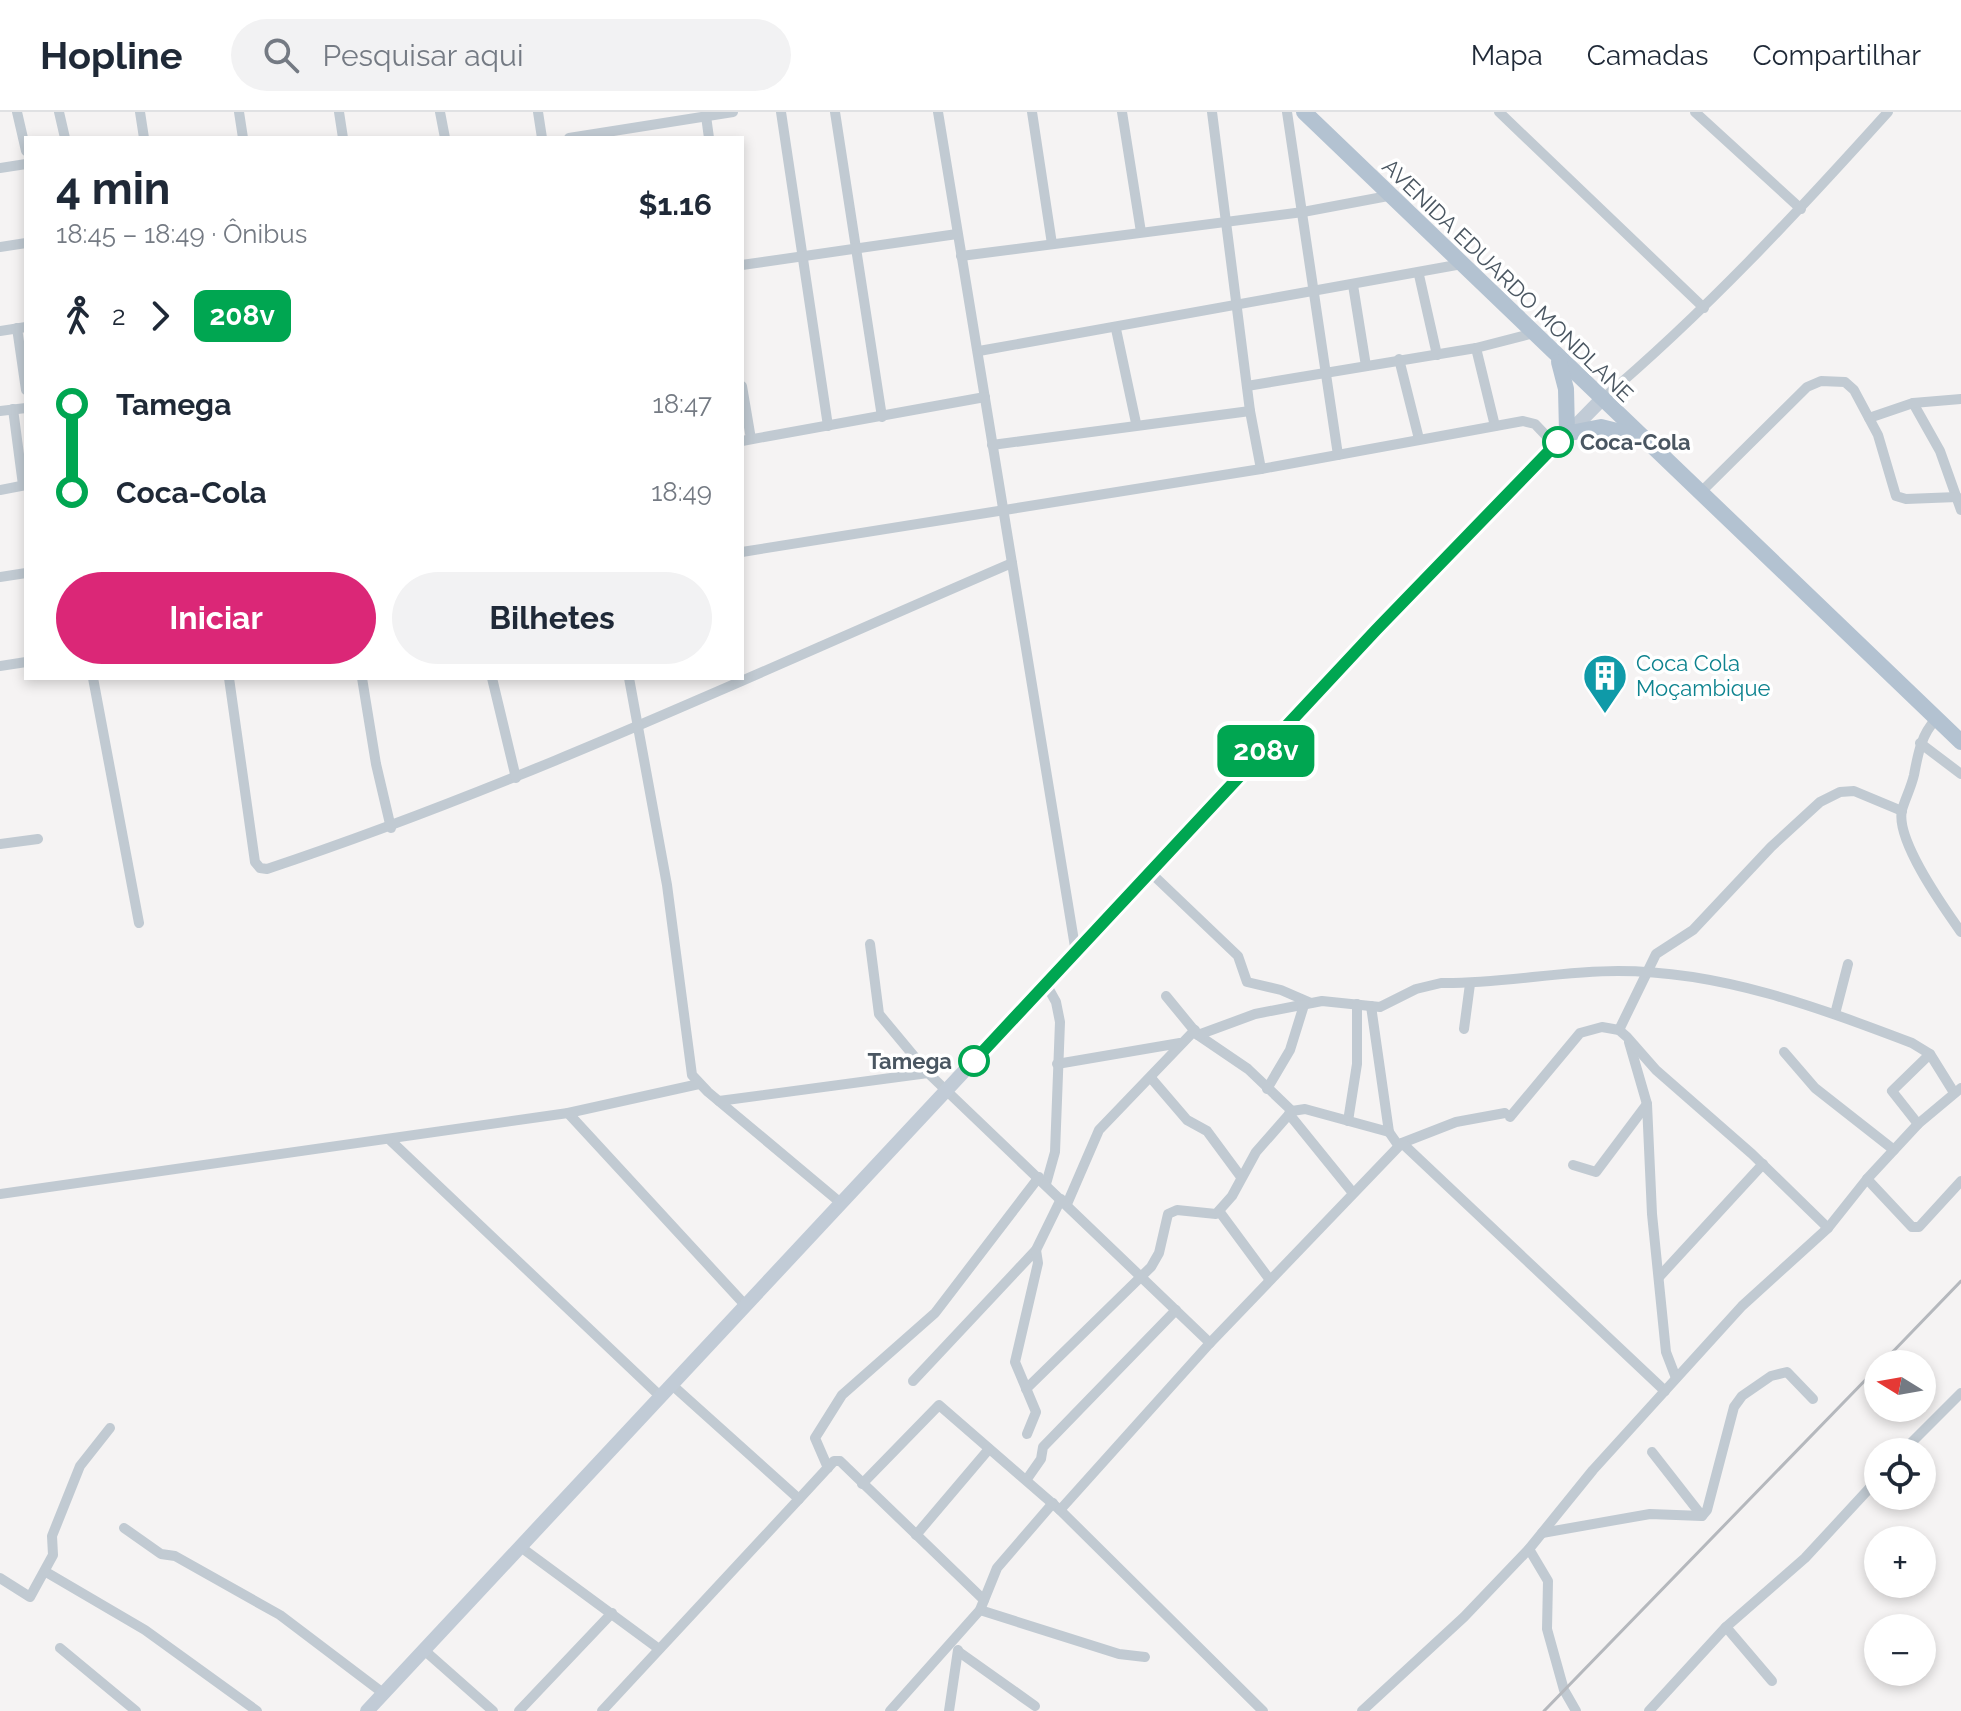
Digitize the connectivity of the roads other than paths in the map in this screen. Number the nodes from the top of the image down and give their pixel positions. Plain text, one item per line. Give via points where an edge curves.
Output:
1 (17, 112) edge
2 (59, 112) edge
3 (140, 112) edge
4 (239, 112) edge
5 (339, 112) edge
6 (440, 112) edge
7 (538, 112) edge
8 (639, 112) edge
9 (733, 112) edge
10 (781, 112) edge
11 (835, 112) edge
12 (938, 112) edge
13 (1032, 112) edge
14 (1122, 112) edge
15 (1212, 112) edge
16 (1287, 112) edge
17 (1304, 112) edge
18 (1499, 112) edge
19 (1695, 112) edge
20 (1884, 114) edge
21 (706, 116) junction
22 (641, 127) junction
23 (620, 134) edge
24 (65, 136) edge
25 (144, 136) edge
26 (243, 136) edge
27 (343, 136) edge
28 (445, 136) edge
29 (542, 136) edge
30 (594, 136) edge
31 (709, 136) edge
32 (24, 142) edge
33 (24, 164) edge
34 (0, 168) edge
35 (1388, 196) junction
36 (1801, 209) junction
37 (1303, 212) junction
38 (1226, 219) junction
39 (1141, 232) junction
40 (957, 234) junction
41 (24, 243) edge
42 (1052, 244) junction
43 (0, 247) edge
44 (855, 248) junction
45 (801, 255) junction
46 (961, 256) junction
47 (1462, 264) junction
48 (744, 265) edge
49 (1419, 275) junction
50 (1353, 285) junction
51 (1311, 291) junction
52 (1237, 305) junction
53 (1704, 308) junction
54 (22, 328) edge
55 (1116, 329) junction
56 (0, 331) edge
57 (1534, 333) junction
58 (1476, 348) junction
59 (979, 351) junction
60 (1437, 355) junction
61 (24, 359) edge
62 (1399, 359) junction
63 (1558, 359) junction
64 (1366, 366) junction
65 (1324, 372) junction
66 (1247, 386) junction
67 (985, 397) junction
68 (1961, 399) edge
69 (1601, 400) junction
70 (1913, 403) junction
71 (24, 408) edge
72 (744, 408) edge
73 (13, 409) junction
74 (0, 411) edge
75 (1250, 411) junction
76 (882, 417) junction
77 (1869, 418) junction
78 (1136, 423) junction
79 (828, 426) junction
80 (1495, 426) junction
81 (1638, 436) junction
82 (1562, 437) junction
83 (1419, 439) junction
84 (747, 440) edge
85 (992, 445) junction
86 (1338, 455) junction
87 (1261, 469) junction
88 (24, 485) edge
89 (0, 490) edge
90 (1700, 493) junction
91 (1957, 497) junction
92 (1002, 508) junction
93 (1961, 510) edge
94 (744, 552) edge
95 (1012, 563) junction
96 (24, 573) edge
97 (0, 577) edge
98 (24, 662) edge
99 (0, 666) edge
100 (744, 677) edge
101 (93, 680) edge
102 (229, 680) edge
103 (362, 680) edge
104 (492, 680) edge
105 (629, 680) edge
106 (738, 680) edge
107 (1936, 719) junction
108 (637, 723) junction
109 (1961, 742) edge
110 (1920, 743) junction
111 (1961, 774) edge
112 (516, 778) junction
113 (1902, 811) junction
114 (391, 828) junction
115 (38, 839) dead end
116 (0, 844) edge
117 (1151, 873) junction
118 (139, 923) dead end
119 (1961, 932) edge
120 (870, 944) dead end
121 (1076, 953) junction
122 (1848, 964) dead end
123 (1649, 972) junction
124 (1046, 984) junction
125 (1470, 984) junction
126 (1166, 996) dead end
127 (1308, 1004) junction
128 (1357, 1004) junction
129 (1371, 1006) junction
130 (1835, 1014) junction
131 (1464, 1029) dead end
132 (1196, 1032) junction
133 (1623, 1034) junction
134 (1180, 1043) junction
135 (1784, 1052) dead end
136 (1930, 1054) junction
137 (1057, 1064) junction
138 (928, 1073) junction
139 (1151, 1078) junction
140 (699, 1084) junction
141 (948, 1089) junction
142 (1267, 1089) junction
143 (1957, 1090) edge
144 (719, 1101) junction
145 (1647, 1104) junction
146 (1290, 1112) junction
147 (568, 1113) junction
148 (1348, 1121) junction
149 (1918, 1124) junction
150 (1389, 1132) junction
151 (390, 1140) junction
152 (1400, 1144) junction
153 (1894, 1150) junction
154 (1763, 1164) junction
155 (1573, 1165) dead end
156 (1241, 1177) junction
157 (1867, 1179) junction
158 (1042, 1180) junction
159 (1961, 1181) edge
160 (1353, 1193) junction
161 (0, 1194) edge
162 (1064, 1201) junction
163 (842, 1204) junction
164 (1219, 1211) junction
165 (1828, 1228) junction
166 (1036, 1250) junction
167 (1142, 1276) junction
168 (1659, 1277) junction
169 (1270, 1280) junction
170 (746, 1306) junction
171 (1176, 1310) junction
172 (1210, 1343) junction
173 (1676, 1378) junction
174 (913, 1381) dead end
175 (671, 1384) junction
176 (1026, 1389) junction
177 (1665, 1391) junction
178 (1961, 1393) edge
179 (660, 1396) junction
180 (1813, 1399) dead end
181 (110, 1428) dead end
182 (1027, 1434) dead end
183 (1916, 1438) edge
184 (989, 1449) junction
185 (1652, 1452) dead end
186 (828, 1468) junction
187 (1027, 1479) junction
188 (862, 1484) junction
189 (1864, 1494) edge
190 (799, 1499) junction
191 (1057, 1506) junction
192 (1702, 1516) junction
193 (124, 1528) dead end
194 (1542, 1533) junction
195 (916, 1535) junction
196 (522, 1548) junction
197 (1529, 1549) junction
198 (46, 1572) junction
199 (0, 1578) edge
200 (982, 1605) junction
201 (612, 1613) junction
202 (1726, 1627) junction
203 (957, 1638) junction
204 (60, 1648) dead end
205 (659, 1649) junction
206 (424, 1650) junction
207 (959, 1652) junction
208 (1145, 1657) dead end
209 (1772, 1681) dead end
210 (383, 1693) junction
211 (1035, 1706) dead end
212 (136, 1711) edge
213 (257, 1711) edge
214 (367, 1711) edge
215 (493, 1711) edge
216 (519, 1711) edge
217 (602, 1711) edge
218 (890, 1711) edge
219 (949, 1711) edge
220 (1263, 1711) edge
221 (1362, 1711) edge
222 (1576, 1711) edge
223 (1649, 1711) edge

1 - 32 street
2 - 24 street
3 - 25 street
4 - 26 street
5 - 27 street
6 - 28 street
7 - 29 street
8 - 22 street
9 - 21 street
10 - 45 street
11 - 44 street
12 - 40 street
13 - 42 street
14 - 39 street
15 - 38 street
16 - 37 street
17 - 35 main road, AVENIDA EDUARDO MONDLANE
18 - 53 street
19 - 36 street
20 - 36 street
21 - 22 street
21 - 31 street
22 - 23 street
23 - 30 street
33 - 34 street
35 - 37 street
35 - 47 main road, AVENIDA EDUARDO MONDLANE
36 - 53 street
37 - 38 street
37 - 51 street
38 - 39 street
38 - 52 street
39 - 42 street
40 - 44 street
40 - 46 street
41 - 43 street
42 - 46 street
44 - 45 street
44 - 76 street
45 - 48 street
45 - 79 street
46 - 59 street
47 - 49 street
47 - 57 main road, AVENIDA EDUARDO MONDLANE
49 - 50 street
49 - 60 street
50 - 51 street
50 - 64 street
51 - 52 street
51 - 65 street
52 - 55 street
52 - 66 street
53 - 69 street
54 - 56 street
54 - 61 street
55 - 59 street
55 - 78 street
57 - 58 street
57 - 63 main road, AVENIDA EDUARDO MONDLANE
58 - 60 street
58 - 80 street
59 - 67 street
60 - 62 street
62 - 64 street
62 - 83 street
63 - 69 main road, AVENIDA EDUARDO MONDLANE
63 - 82 main road via 1566,389
64 - 65 street
65 - 66 street
65 - 86 street
66 - 75 street
67 - 76 street
67 - 85 street
68 - 70 street
69 - 81 main road, AVENIDA EDUARDO MONDLANE
69 - 82 main road
70 - 77 street
70 - 91 street via 1940,451
71 - 73 street
72 - 84 street
73 - 74 street
73 - 88 street
75 - 78 street
75 - 87 street
76 - 79 street
77 - 90 street via 1845,382 1821,381 1807,387
77 - 91 street via 1896,496
78 - 85 street
79 - 84 street
80 - 82 street via 1523,421
80 - 83 street
81 - 82 main road via 1601,427
81 - 90 main road, AVENIDA EDUARDO MONDLANE
82 - 117 main road
83 - 86 street
85 - 92 street
86 - 87 street
87 - 92 street
88 - 89 street
90 - 107 main road, AVENIDA EDUARDO MONDLANE
91 - 93 street
92 - 94 street
92 - 95 street
95 - 100 street
95 - 121 street
96 - 97 street
98 - 99 street
101 - 118 street
102 - 114 street via 260,868
103 - 114 street
104 - 112 street
105 - 108 street
106 - 108 street
107 - 109 main road, AVENIDA EDUARDO MONDLANE
107 - 110 street
108 - 112 street
108 - 140 street via 667,885 689,1067
110 - 111 street
110 - 113 street
112 - 114 street
113 - 119 street via 1927,885
113 - 123 street via 1854,791 1820,802 1693,930 1656,954
115 - 116 street
117 - 121 main road
117 - 127 street via 1238,956 1247,982 1281,990
120 - 138 street via 879,1014
121 - 124 main road
122 - 130 street
123 - 125 street
123 - 130 street via 1720,980
123 - 133 street
124 - 137 street via 1059,1011
124 - 141 main road
125 - 129 street via 1428,986
125 - 131 street
126 - 132 street
127 - 128 street
127 - 132 street
127 - 142 street
128 - 129 street
128 - 148 street via 1357,1064
129 - 150 street
130 - 136 street
132 - 134 street
132 - 142 street
133 - 145 street
133 - 152 street via 1592,1027 1580,1033 1508,1115 1445,1125
133 - 154 street
134 - 137 street
134 - 139 street
135 - 153 street via 1815,1088
136 - 143 street
136 - 149 street via 1892,1091
137 - 158 street via 1055,1152
138 - 141 street
138 - 144 street
139 - 156 street via 1187,1120 1207,1131
139 - 162 street via 1099,1130
140 - 144 street
140 - 147 street
141 - 158 street
141 - 163 main road
142 - 146 street
143 - 149 street
144 - 163 street
145 - 155 street via 1596,1172
145 - 168 street
146 - 148 street via 1302,1108
146 - 156 street
146 - 160 street
147 - 151 street
147 - 170 street
148 - 150 street
149 - 153 street
150 - 152 street
151 - 161 street
151 - 179 street
152 - 160 street
152 - 177 street
153 - 157 street
154 - 165 street
154 - 168 street
156 - 164 street
157 - 159 street via 1912,1227 1919,1227
157 - 165 street
158 - 162 street
158 - 186 street via 935,1313 842,1395 815,1438
160 - 169 street
162 - 166 street
162 - 167 street
163 - 170 main road
164 - 167 street via 1210,1216 1172,1211 1159,1253
164 - 169 street
165 - 173 street via 1742,1306
166 - 174 street
166 - 176 street via 1038,1263 1015,1362
167 - 171 street
167 - 176 street
168 - 173 street via 1666,1352
169 - 172 street
170 - 175 main road
171 - 172 street
171 - 187 street via 1043,1447
172 - 191 street
173 - 177 street
175 - 179 main road
175 - 190 street
176 - 182 street via 1036,1412
177 - 194 street
178 - 183 street
179 - 196 main road
180 - 192 street via 1787,1372 1742,1396 1729,1418
181 - 198 street via 80,1466 52,1536 53,1555
184 - 187 street
184 - 188 street via 936,1406
184 - 195 street
185 - 192 street
186 - 188 street via 837,1460
186 - 190 street
187 - 191 street
188 - 195 street
189 - 202 street via 1805,1558
190 - 205 street
191 - 200 street via 997,1568
191 - 220 street
192 - 194 street via 1650,1514
193 - 210 street via 161,1554 175,1556 280,1615
194 - 197 street
195 - 200 street
196 - 201 street
196 - 206 main road
197 - 221 street
197 - 222 street via 1548,1581 1547,1629 1564,1690
198 - 199 street via 26,1598
198 - 213 street via 145,1630
200 - 203 street
200 - 208 street via 1119,1654
201 - 205 street
201 - 216 street
202 - 209 street
202 - 223 street
203 - 207 street
203 - 218 street
204 - 212 street
205 - 217 street
206 - 210 main road
206 - 215 street
207 - 211 street
207 - 219 street
210 - 214 main road

